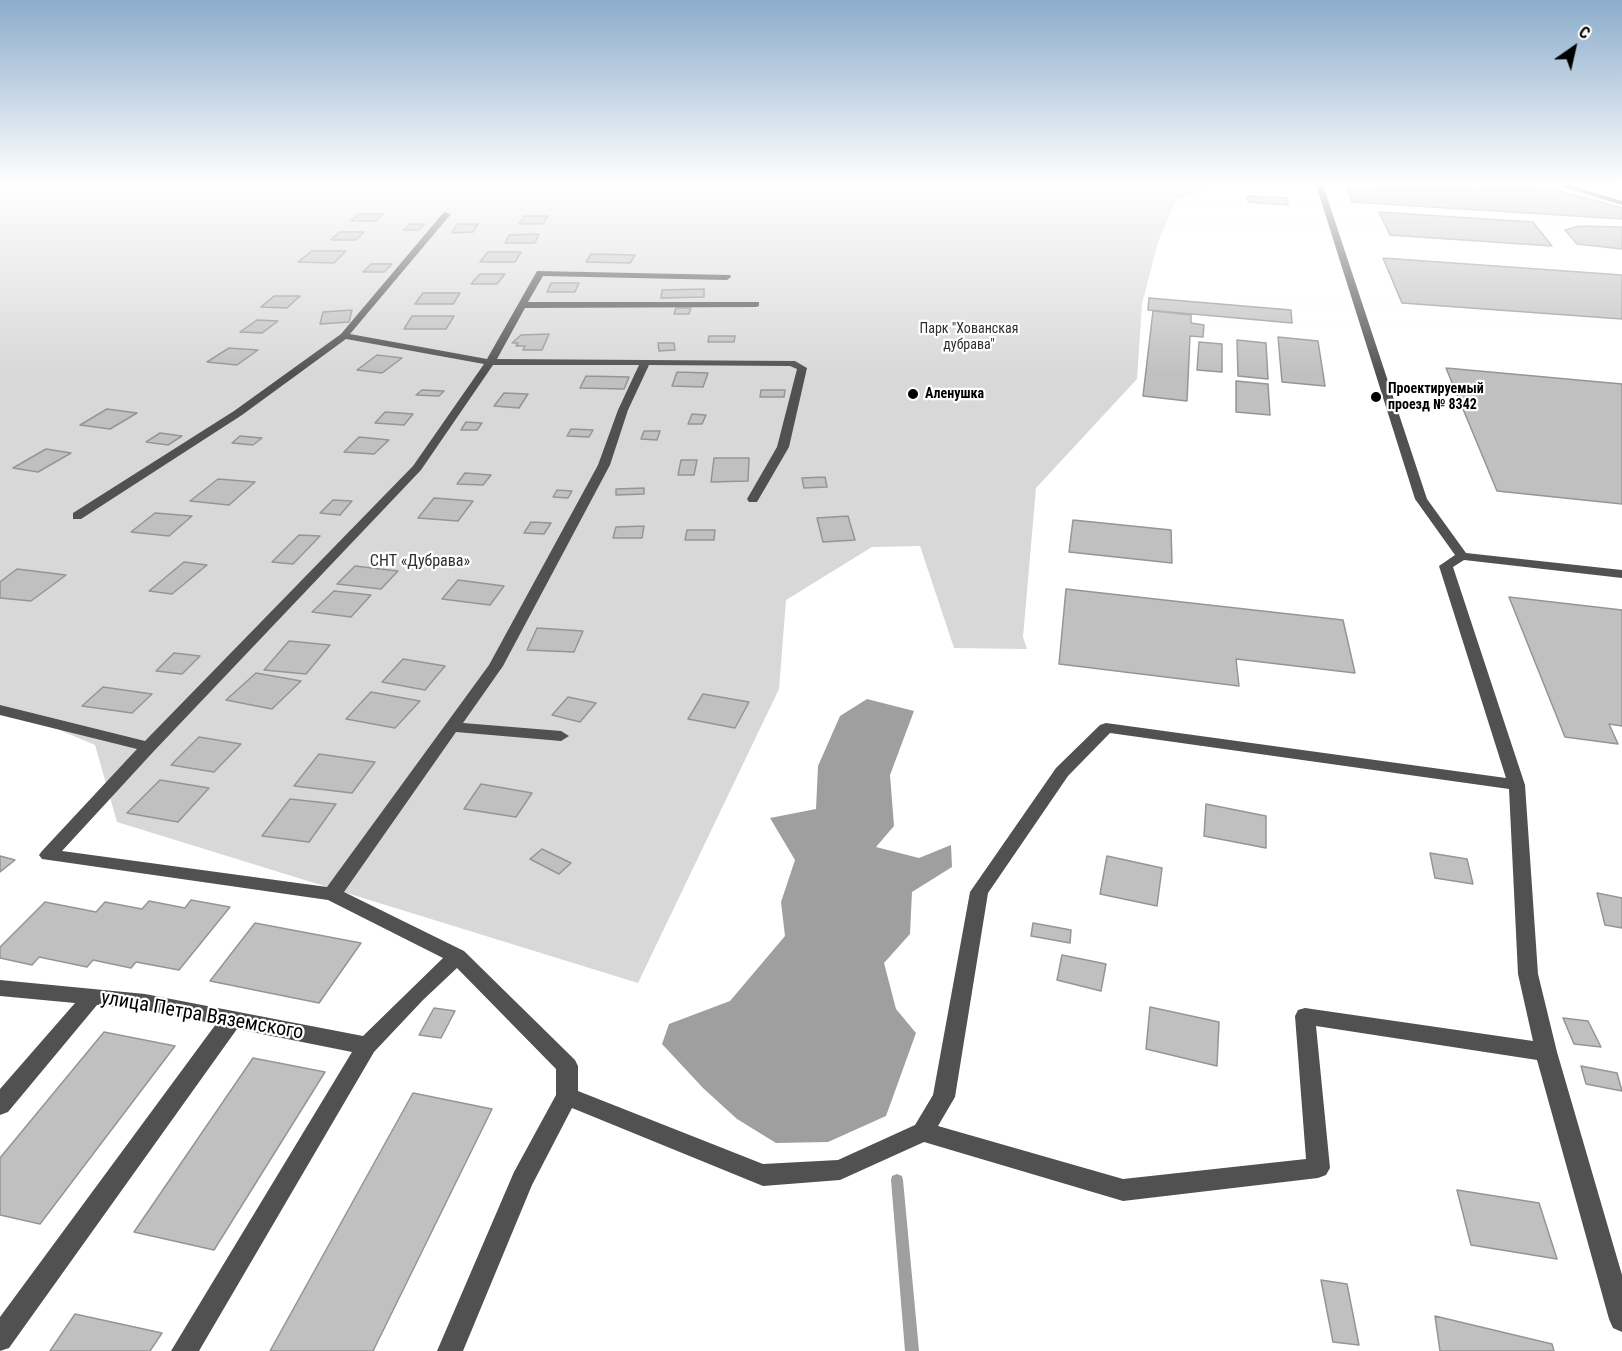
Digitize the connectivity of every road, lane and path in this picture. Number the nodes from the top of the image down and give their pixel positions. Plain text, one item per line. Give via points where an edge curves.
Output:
1 (418, 248) edge
2 (1339, 248) edge
3 (727, 276) dead end
4 (756, 304) dead end
5 (521, 305) junction
6 (344, 336) junction
7 (490, 362) junction
8 (645, 363) junction
9 (753, 499) dead end
10 (77, 516) dead end
11 (1462, 556) junction
12 (1622, 574) edge
13 (0, 710) edge
14 (450, 727) junction
15 (561, 736) dead end
16 (148, 747) junction
17 (1517, 785) junction
18 (332, 894) junction
19 (457, 956) junction
20 (0, 988) edge
21 (92, 997) junction
22 (232, 1019) junction
23 (367, 1046) junction
24 (1545, 1052) junction
25 (567, 1096) junction
26 (0, 1105) edge
27 (923, 1132) junction
28 (1622, 1319) edge
29 (0, 1339) edge
30 (184, 1351) edge
31 (450, 1351) edge

1 - 6 street
2 - 11 street via 1421,499
3 - 5 street via 540,273
4 - 5 street
5 - 7 street
6 - 7 street
6 - 10 street via 238,413
7 - 8 street
7 - 16 street via 417,468
8 - 9 street via 792,363 802,368 783,447
8 - 14 street via 604,465 496,666
11 - 12 street
11 - 17 street via 1446,566
13 - 16 street
14 - 15 street
14 - 18 street
16 - 18 street via 48,855
17 - 24 street via 1528,974
17 - 27 street via 1106,728 1062,772 979,892 944,1097
18 - 19 street
19 - 23 street
19 - 25 street via 567,1066
20 - 21 street, улица Петра Вяземского
21 - 22 street, улица Петра Вяземского via 145,1002
21 - 26 street
22 - 23 street, улица Петра Вяземского
22 - 29 street
23 - 30 street
24 - 27 street via 1305,1016 1318,1168 1123,1190
24 - 28 street
25 - 27 street via 763,1174 840,1170
25 - 31 street via 522,1180

